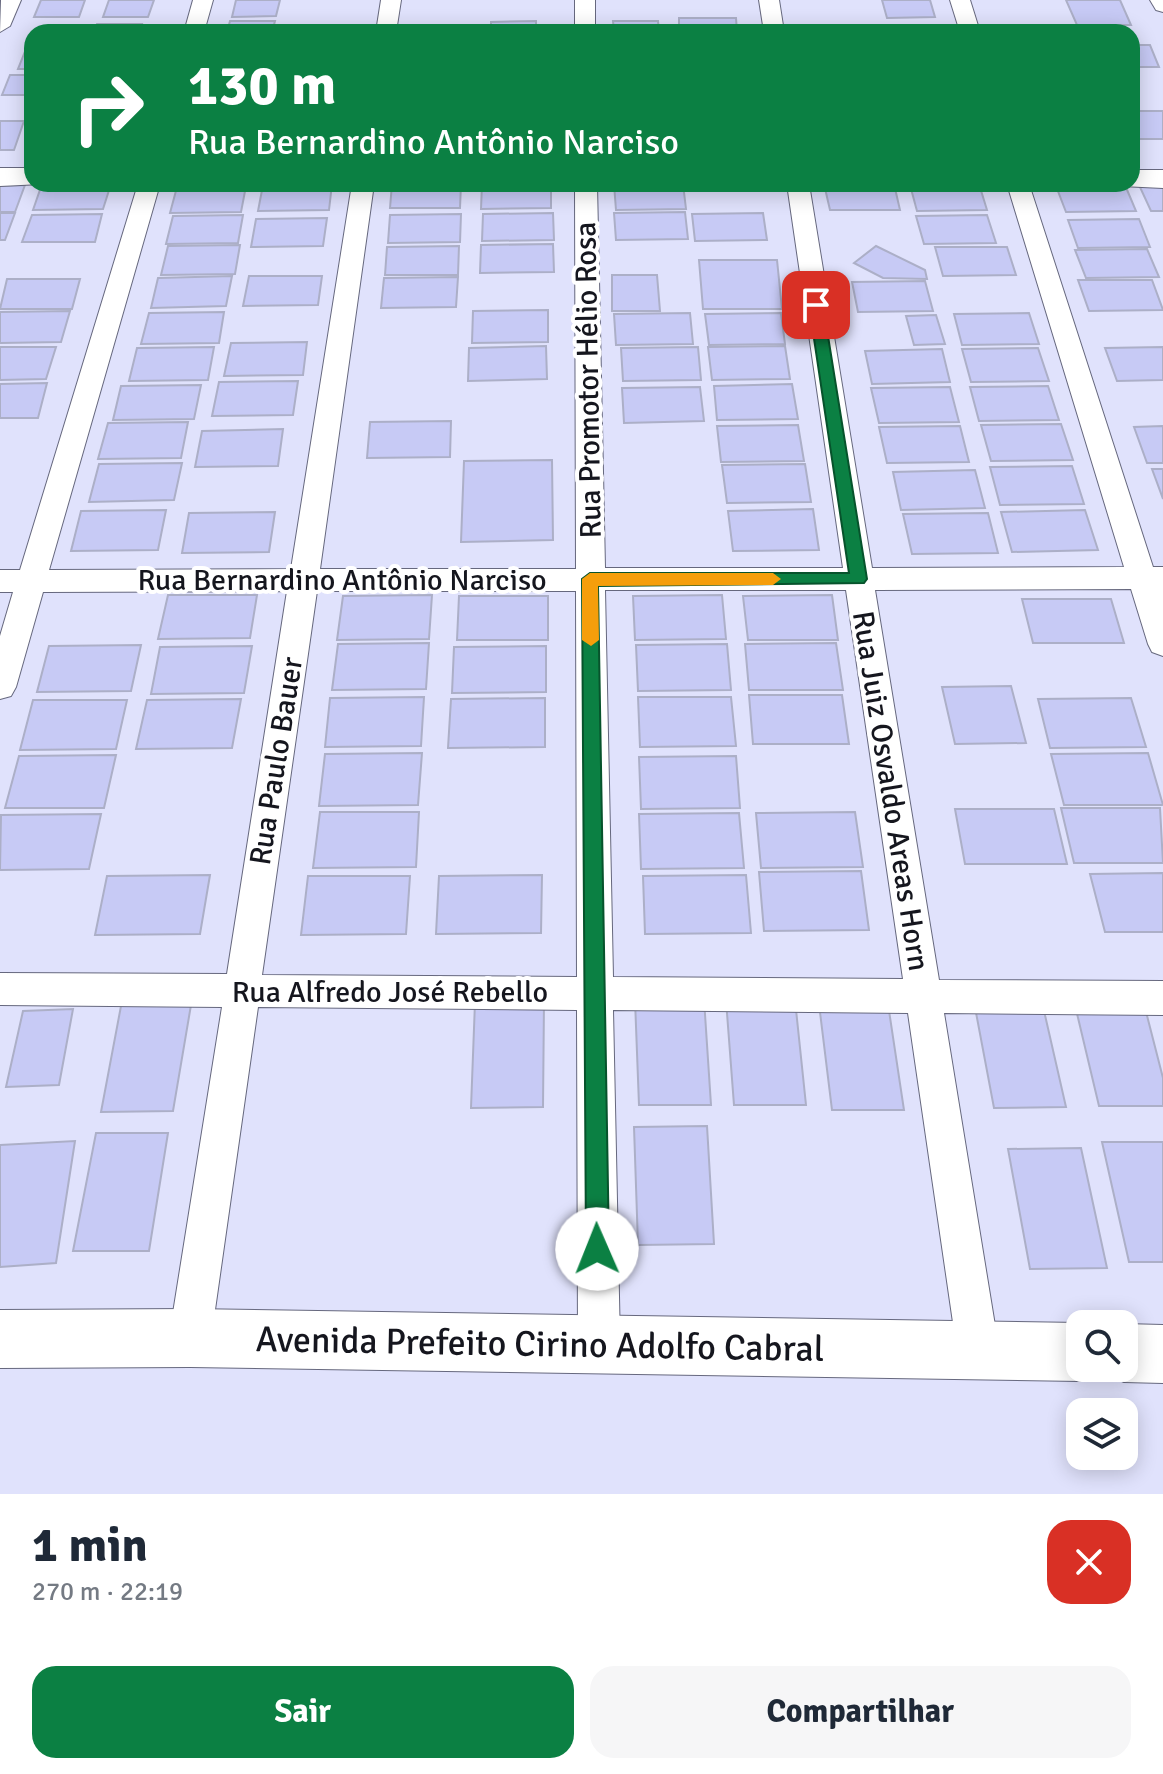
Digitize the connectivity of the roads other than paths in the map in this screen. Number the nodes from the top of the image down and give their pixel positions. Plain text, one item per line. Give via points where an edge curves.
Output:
1 (11, 0) edge
2 (203, 0) edge
3 (391, 0) edge
4 (585, 0) edge
5 (769, 0) edge
6 (960, 0) edge
7 (1160, 0) edge
8 (1163, 6) edge
9 (196, 24) edge
10 (387, 24) edge
11 (585, 24) edge
12 (773, 24) edge
13 (968, 24) edge
14 (0, 26) edge
15 (0, 177) edge
16 (24, 177) edge
17 (1140, 179) edge
18 (1163, 179) edge
19 (147, 192) edge
20 (362, 192) edge
21 (586, 192) edge
22 (799, 192) edge
23 (1021, 192) edge
24 (1153, 578) edge
25 (590, 579) junction
26 (859, 579) junction
27 (304, 580) junction
28 (0, 581) edge
29 (31, 581) junction
30 (1163, 644) edge
31 (0, 687) edge
32 (0, 989) edge
33 (242, 991) junction
34 (594, 994) junction
35 (922, 996) junction
36 (1163, 998) edge
37 (190, 1338) junction
38 (0, 1339) edge
39 (599, 1344) junction
40 (978, 1350) junction
41 (1066, 1352) edge
42 (1138, 1353) edge
43 (1163, 1354) edge

1 - 14 street
2 - 9 street
3 - 10 street
4 - 11 street
5 - 12 street
6 - 13 street
7 - 8 street
15 - 16 main road
17 - 18 main road
19 - 29 street
20 - 27 street, Rua Paulo Bauer
21 - 25 street, Rua Promotor Hélio Rosa
22 - 26 street, Rua Juiz Osvaldo Areas Horn
23 - 24 street
24 - 26 street, Rua Bernardino Antônio Narciso
24 - 30 street
25 - 26 street, Rua Bernardino Antônio Narciso
25 - 27 street, Rua Bernardino Antônio Narciso
25 - 34 street, Rua Promotor Hélio Rosa
26 - 35 street, Rua Juiz Osvaldo Areas Horn
27 - 29 street, Rua Bernardino Antônio Narciso
27 - 33 street, Rua Paulo Bauer
28 - 29 street, Rua Bernardino Antônio Narciso
29 - 31 street
32 - 33 street, Rua Alfredo José Rebello
33 - 34 street, Rua Alfredo José Rebello
33 - 37 street, Rua Paulo Bauer
34 - 35 street, Rua Alfredo José Rebello
34 - 39 street, Rua Promotor Hélio Rosa
35 - 36 street, Rua Alfredo José Rebello
35 - 40 street, Rua Juiz Osvaldo Areas Horn
37 - 38 main road, Avenida Prefeito Cirino Adolfo Cabral
37 - 39 main road, Avenida Prefeito Cirino Adolfo Cabral
39 - 40 main road, Avenida Prefeito Cirino Adolfo Cabral
40 - 41 main road, Avenida Prefeito Cirino Adolfo Cabral
42 - 43 main road

